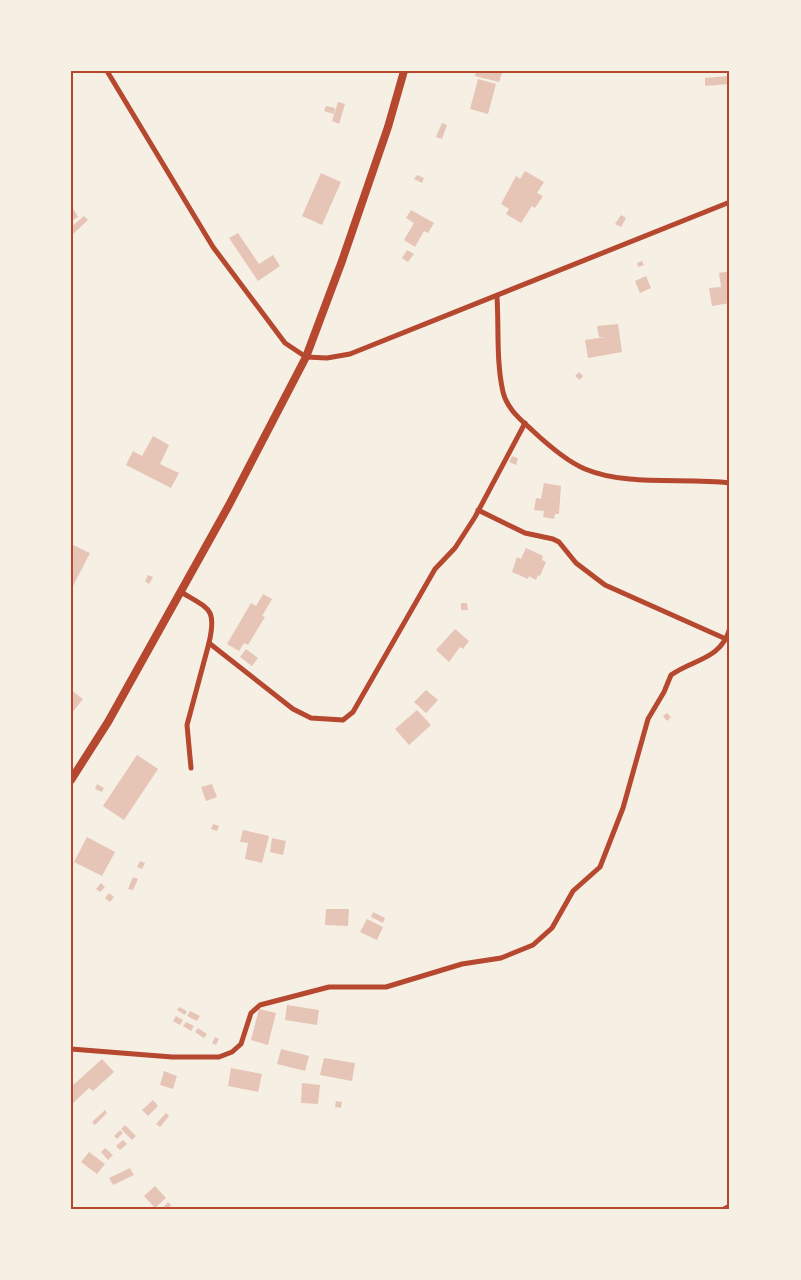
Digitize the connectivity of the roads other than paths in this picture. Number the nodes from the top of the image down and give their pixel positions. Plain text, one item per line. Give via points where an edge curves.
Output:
1 (107, 71) edge
2 (404, 71) edge
3 (730, 202) edge
4 (497, 297) junction
5 (306, 357) junction
6 (525, 424) junction
7 (730, 483) edge
8 (478, 510) junction
9 (181, 592) junction
10 (730, 628) edge
11 (726, 639) junction
12 (209, 643) junction
13 (191, 768) dead end
14 (71, 780) edge
15 (71, 1049) edge
16 (730, 1206) edge
17 (724, 1209) edge

1 - 5 street via 213,247 285,343
2 - 5 main road via 388,127
3 - 4 street
4 - 5 street via 350,354
4 - 6 street via 503,393 509,406
5 - 9 main road via 265,440
6 - 7 street via 568,459 593,472 634,479
6 - 8 street
8 - 11 street via 525,533 554,539 576,563 605,585
8 - 12 street via 454,548 435,569 353,712 343,720 311,718 293,710
9 - 12 street via 207,608 212,615 214,624
9 - 14 main road via 108,722
10 - 11 street
11 - 15 street via 713,654 671,675 639,742 623,808 600,867 573,891 552,928 533,946 501,958 462,964 386,987 330,987 260,1004 252,1013 241,1044 220,1057 172,1057
12 - 13 street via 187,725
16 - 17 street

